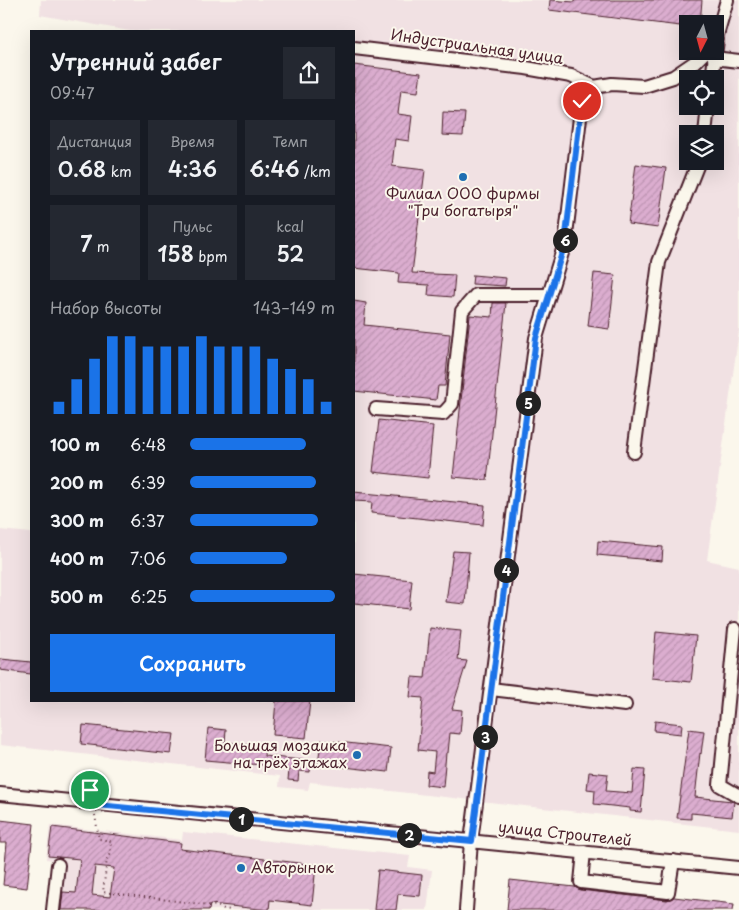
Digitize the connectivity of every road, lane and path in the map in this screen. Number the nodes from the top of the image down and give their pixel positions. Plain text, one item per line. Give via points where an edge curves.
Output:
1 (727, 0) edge
2 (723, 15) edge
3 (355, 48) edge
4 (724, 57) edge
5 (699, 60) edge
6 (739, 61) edge
7 (594, 87) junction
8 (695, 170) edge
9 (549, 294) junction
10 (376, 409) dead end
11 (634, 452) dead end
12 (735, 629) dead end
13 (491, 689) junction
14 (625, 705) dead end
15 (0, 794) edge
16 (739, 796) edge
17 (87, 804) junction
18 (472, 841) junction
19 (584, 852) junction
20 (673, 861) junction
21 (58, 865) dead end
22 (739, 868) edge
23 (53, 910) edge
24 (231, 910) edge
25 (466, 910) edge

1 - 2 street
3 - 7 street, Индустриальная улица via 526,68 570,76
4 - 6 street
5 - 7 street via 673,77 644,86 612,84
7 - 9 street via 582,101 565,243
8 - 11 street via 659,262
9 - 10 street via 476,295 462,311 452,404 443,414
9 - 13 street via 536,338
12 - 16 street via 720,785
13 - 14 street
13 - 18 street
15 - 17 street, улица Строителей
17 - 18 street, улица Строителей
17 - 24 path via 95,814 99,839 111,841 103,892
18 - 19 street, улица Строителей
18 - 25 street
19 - 20 street, улица Строителей
19 - 20 street via 581,882 668,892
20 - 22 street, улица Строителей
21 - 23 street

